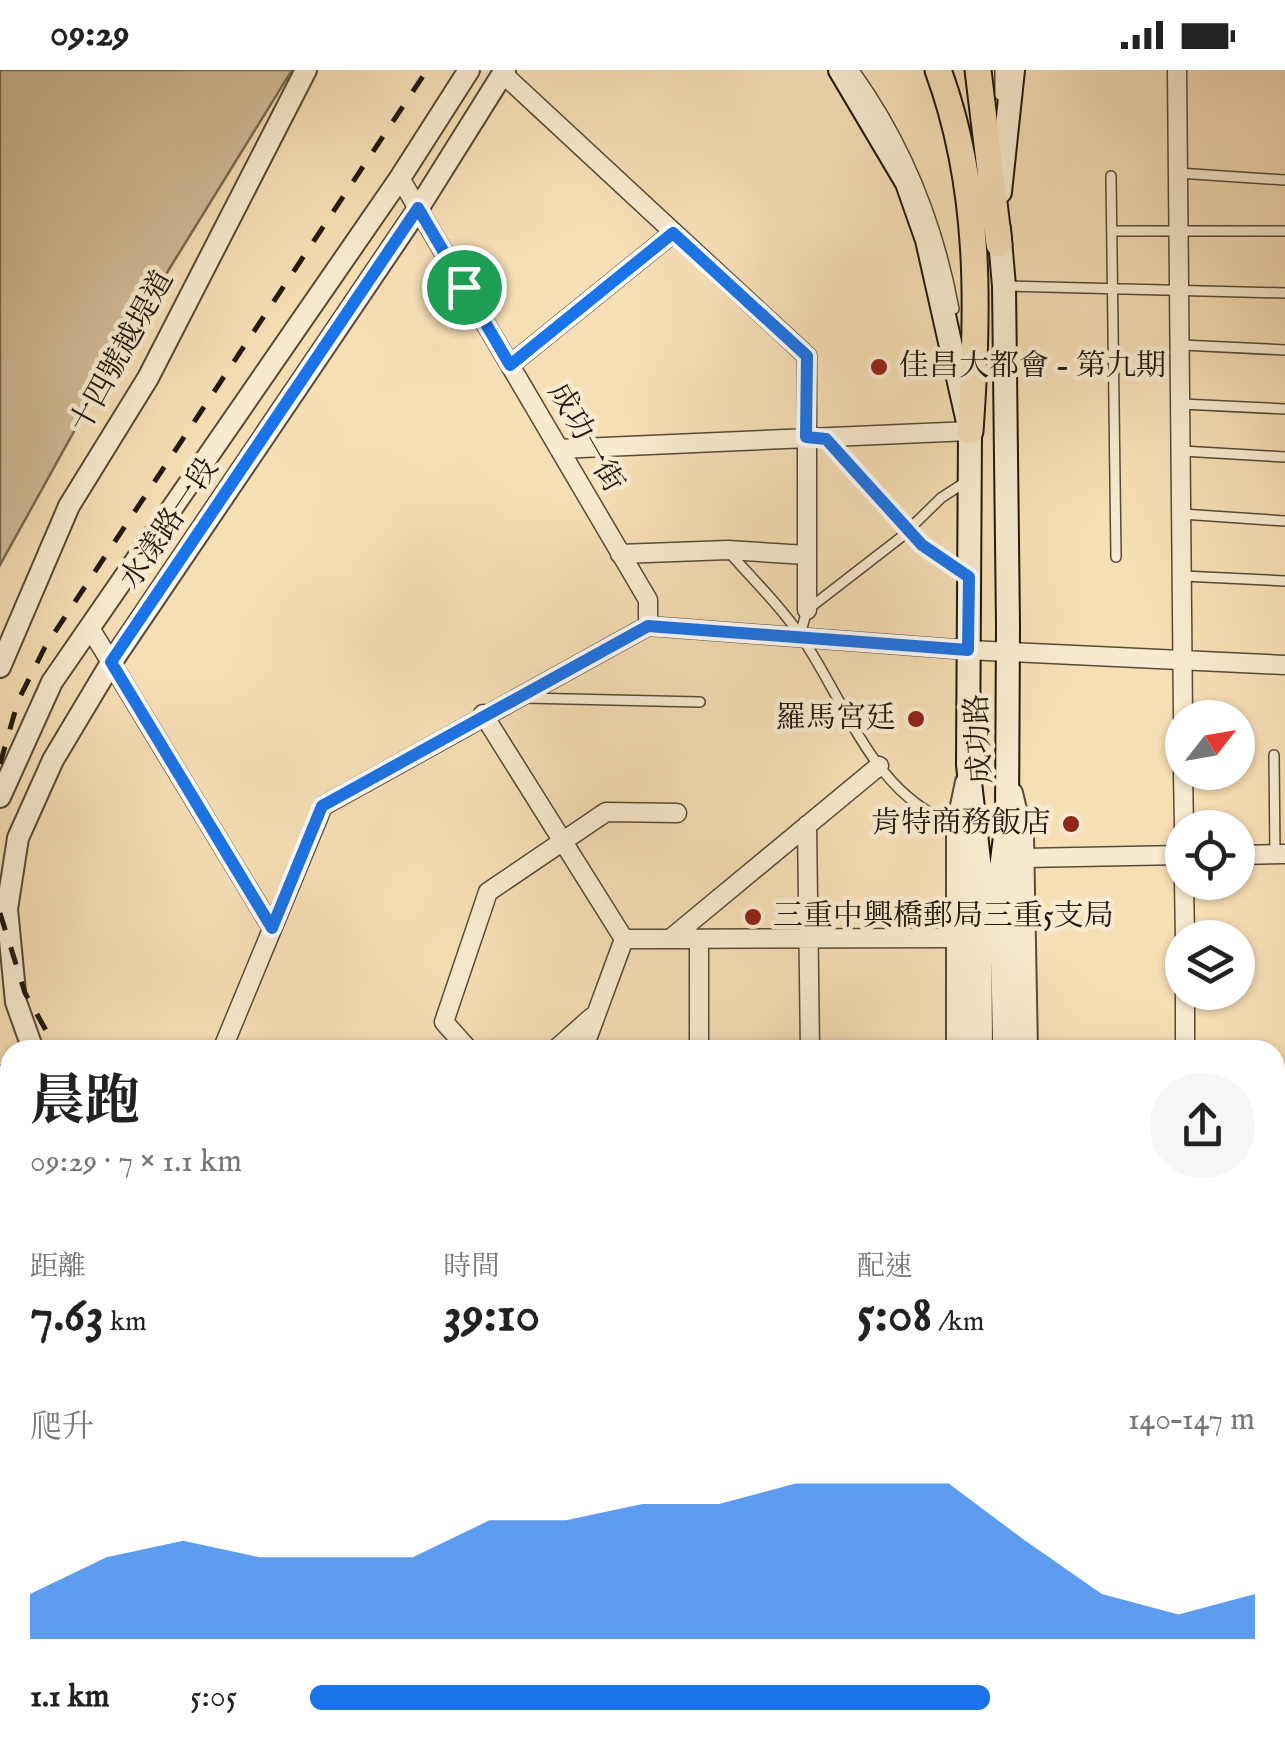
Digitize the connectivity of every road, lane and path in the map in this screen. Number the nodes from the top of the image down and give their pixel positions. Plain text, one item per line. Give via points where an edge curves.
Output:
1 (306, 70) edge
2 (469, 70) edge
3 (840, 70) edge
4 (854, 70) edge
5 (938, 70) edge
6 (978, 70) edge
7 (1000, 70) edge
8 (1014, 70) edge
9 (1177, 70) edge
10 (504, 72) edge
11 (1178, 173) junction
12 (1111, 176) dead end
13 (400, 178) junction
14 (1285, 180) edge
15 (1000, 188) junction
16 (418, 208) junction
17 (1181, 229) junction
18 (1113, 230) junction
19 (1285, 231) edge
20 (673, 233) junction
21 (999, 244) junction
22 (1004, 286) junction
23 (1116, 287) junction
24 (1181, 287) junction
25 (1285, 293) edge
26 (1182, 345) junction
27 (1285, 350) edge
28 (510, 365) junction
29 (1182, 404) junction
30 (1285, 410) edge
31 (970, 431) junction
32 (806, 437) junction
33 (826, 439) junction
34 (559, 449) junction
35 (1182, 450) junction
36 (1285, 456) edge
37 (970, 480) junction
38 (1182, 514) junction
39 (1285, 521) edge
40 (908, 529) junction
41 (728, 550) junction
42 (620, 554) junction
43 (806, 555) junction
44 (1116, 557) dead end
45 (1183, 576) junction
46 (969, 577) junction
47 (1285, 581) edge
48 (807, 610) junction
49 (648, 626) junction
50 (90, 628) junction
51 (800, 634) junction
52 (968, 650) junction
53 (1008, 651) junction
54 (1182, 660) junction
55 (111, 662) junction
56 (1285, 666) edge
57 (0, 667) edge
58 (523, 698) junction
59 (1183, 700) edge
60 (700, 702) dead end
61 (483, 714) junction
62 (1274, 755) dead end
63 (968, 765) junction
64 (879, 766) junction
65 (1007, 772) junction
66 (0, 797) edge
67 (677, 813) dead end
68 (807, 825) junction
69 (957, 825) junction
70 (562, 841) junction
71 (1280, 854) edge
72 (1255, 855) edge
73 (1165, 856) edge
74 (997, 866) junction
75 (272, 928) junction
76 (699, 938) junction
77 (808, 938) junction
78 (956, 938) junction
79 (670, 939) junction
80 (624, 940) junction
81 (1185, 1010) edge
82 (596, 1014) junction
83 (29, 1040) edge
84 (226, 1040) edge
85 (460, 1040) edge
86 (566, 1040) edge
87 (587, 1040) edge
88 (700, 1040) edge
89 (810, 1040) edge
90 (957, 1040) edge
91 (971, 1040) edge
92 (982, 1040) edge
93 (1004, 1040) edge
94 (1015, 1040) edge
95 (1025, 1040) edge
96 (1185, 1040) edge

1 - 57 street, 十四號越堤道 via 148,378 69,506
2 - 13 street, 水漾路一段
3 - 31 main road, 成功路 via 907,183 928,240
4 - 31 lane via 917,179 943,248
5 - 31 main road via 956,120 976,239
6 - 21 main road
7 - 15 lane
8 - 15 main road, 成功路
9 - 11 street
10 - 16 street, 水漾路一段
10 - 20 street
11 - 14 lane
11 - 17 street
12 - 18 lane
13 - 16 street, 成功一街
13 - 50 street, 水漾路一段
15 - 21 main road, 成功路
16 - 28 street, 成功一街
16 - 55 street, 水漾路一段
17 - 18 lane
17 - 19 lane
17 - 24 street
18 - 23 lane
20 - 28 street
20 - 32 street via 807,356
21 - 22 main road, 成功路
22 - 23 lane
22 - 53 main road, 成功路
23 - 24 lane
23 - 44 lane
24 - 25 lane
24 - 26 street
26 - 27 lane
26 - 29 street
28 - 34 street, 成功一街
29 - 30 lane
29 - 35 street
31 - 33 street
31 - 37 main road, 成功路
32 - 33 street
32 - 34 street
32 - 43 street
33 - 40 lane
34 - 42 street, 成功一街
35 - 36 lane
35 - 38 street
37 - 40 lane
37 - 46 main road, 成功路
38 - 39 lane
38 - 45 street
40 - 46 lane
40 - 48 lane
41 - 42 street
41 - 43 street
41 - 51 lane
42 - 49 street, 成功一街 via 648,600
43 - 48 street
45 - 47 lane
45 - 54 street
46 - 52 main road, 成功路
48 - 51 lane
49 - 51 street
49 - 58 street
50 - 55 street
50 - 66 street, 水漾路一段 via 52,682
51 - 52 street
51 - 64 lane
52 - 53 street
52 - 63 main road, 成功路
53 - 54 street
53 - 65 main road, 成功路
54 - 56 street
54 - 59 street
55 - 75 street
55 - 83 street, 水漾路一段 via 53,760 10,872 16,1002
58 - 60 lane
58 - 61 street
61 - 70 street
61 - 75 street via 322,806
62 - 71 lane
63 - 69 street, 成功路
63 - 74 main road
64 - 68 street
64 - 69 lane via 910,799
65 - 74 street, 成功路
65 - 74 main road
67 - 70 street via 606,812
68 - 77 street
68 - 79 street
69 - 78 street, 成功路
70 - 80 street
70 - 85 street via 488,892 444,1022
71 - 72 street
73 - 74 street
74 - 91 lane
74 - 92 main road
74 - 93 main road
74 - 94 lane
74 - 95 street, 成功路
75 - 84 street
76 - 77 street
76 - 79 street
76 - 88 street
77 - 78 street
77 - 89 street
78 - 90 street, 成功路
79 - 80 street
80 - 82 street
81 - 96 street
82 - 86 street
82 - 87 street

